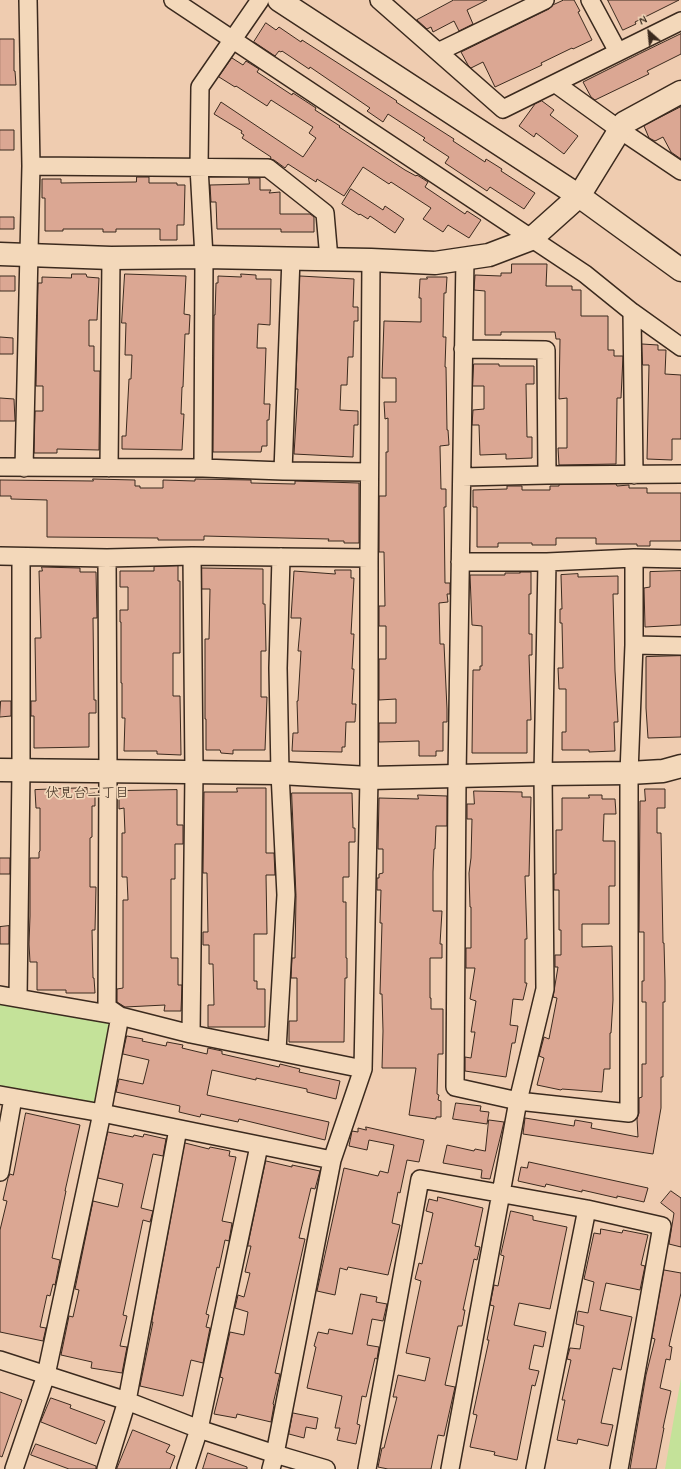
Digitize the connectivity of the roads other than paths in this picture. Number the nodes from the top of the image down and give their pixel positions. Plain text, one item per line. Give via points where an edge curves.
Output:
1 (28, 0) edge
2 (173, 0) edge
3 (260, 0) edge
4 (279, 0) edge
5 (379, 0) edge
6 (545, 0) edge
7 (590, 0) edge
8 (681, 20) edge
9 (233, 40) junction
10 (438, 52) junction
11 (618, 52) junction
12 (556, 84) junction
13 (681, 92) edge
14 (620, 130) junction
15 (31, 166) junction
16 (199, 167) junction
17 (681, 170) edge
18 (579, 196) junction
19 (532, 238) junction
20 (0, 254) edge
21 (28, 255) junction
22 (204, 257) junction
23 (111, 258) junction
24 (291, 258) junction
25 (465, 258) junction
26 (329, 259) junction
27 (371, 260) junction
28 (681, 270) edge
29 (632, 312) junction
30 (681, 347) edge
31 (463, 349) junction
32 (0, 467) edge
33 (24, 468) junction
34 (109, 468) junction
35 (203, 468) junction
36 (283, 471) junction
37 (369, 472) junction
38 (681, 474) edge
39 (546, 475) junction
40 (634, 475) junction
41 (462, 477) junction
42 (0, 556) edge
43 (192, 556) junction
44 (21, 557) junction
45 (281, 557) junction
46 (107, 558) junction
47 (369, 558) junction
48 (634, 558) junction
49 (681, 559) edge
50 (460, 562) junction
51 (547, 562) junction
52 (634, 645) junction
53 (681, 646) edge
54 (681, 766) edge
55 (10, 770) edge
56 (108, 771) junction
57 (194, 772) junction
58 (280, 773) junction
59 (543, 774) junction
60 (629, 774) junction
61 (457, 777) junction
62 (369, 778) junction
63 (0, 995) edge
64 (18, 998) junction
65 (120, 1016) junction
66 (191, 1034) junction
67 (277, 1050) junction
68 (363, 1069) junction
69 (6, 1097) edge
70 (518, 1101) junction
71 (102, 1113) junction
72 (178, 1129) junction
73 (259, 1146) junction
74 (332, 1160) junction
75 (0, 1172) edge
76 (501, 1194) junction
77 (587, 1209) junction
78 (0, 1360) edge
79 (46, 1375) junction
80 (127, 1401) junction
81 (199, 1429) junction
82 (273, 1462) edge
83 (14, 1469) edge
84 (106, 1469) edge
85 (186, 1469) edge
86 (326, 1469) edge
87 (367, 1469) edge
88 (450, 1469) edge
89 (535, 1469) edge
90 (619, 1469) edge

1 - 15 street
2 - 9 street
3 - 9 street
4 - 18 street
5 - 10 street
6 - 10 street
7 - 11 street
8 - 11 street
9 - 16 street via 200,87
9 - 19 street
10 - 12 street via 503,109
11 - 12 street
12 - 14 street
13 - 14 street via 624,123
14 - 17 street
14 - 18 street
15 - 16 street
15 - 21 street
16 - 22 street
16 - 26 street via 268,168 325,213
18 - 19 street
18 - 28 street
19 - 25 street via 489,255
19 - 29 street via 585,274
20 - 21 street
21 - 23 street
21 - 33 street
22 - 23 street
22 - 24 street
22 - 35 street
23 - 34 street
24 - 26 street
24 - 36 street
25 - 27 street via 435,263
25 - 31 street
26 - 27 street
27 - 37 street
29 - 30 street
29 - 40 street
31 - 39 street via 546,350
31 - 41 street
32 - 33 street
33 - 34 street
34 - 35 street
35 - 36 street
36 - 37 street
37 - 47 street
38 - 40 street
39 - 40 street
39 - 41 street
41 - 50 street
42 - 44 street
43 - 45 street
43 - 46 street
43 - 57 street
44 - 46 street
44 - 55 street
45 - 47 street
45 - 58 street via 278,668
46 - 56 street
47 - 62 street
48 - 49 street
48 - 51 street
48 - 52 street
50 - 51 street
50 - 61 street
51 - 59 street
52 - 53 street
52 - 60 street
54 - 60 street via 663,771
55 - 56 street
55 - 64 street
56 - 57 street
56 - 65 street via 107,1007
57 - 58 street
57 - 66 street
58 - 62 street
58 - 67 street via 286,895
59 - 60 street
59 - 61 street
59 - 70 street via 545,989
60 - 70 street via 629,1113
61 - 62 street
61 - 70 street via 455,1087
62 - 68 street
63 - 64 street
64 - 65 street
65 - 66 street
65 - 71 street
66 - 67 street
67 - 68 street
68 - 74 street
69 - 71 street
69 - 75 street
70 - 76 street
71 - 72 street
71 - 79 street
72 - 73 street
72 - 80 street
73 - 74 street
73 - 81 street
74 - 82 street
76 - 77 street
76 - 87 street via 420,1179
76 - 88 street
77 - 89 street
77 - 90 street via 662,1226
78 - 79 street
79 - 80 street
79 - 83 street
80 - 81 street
80 - 84 street
81 - 82 street
81 - 85 street
82 - 86 street

